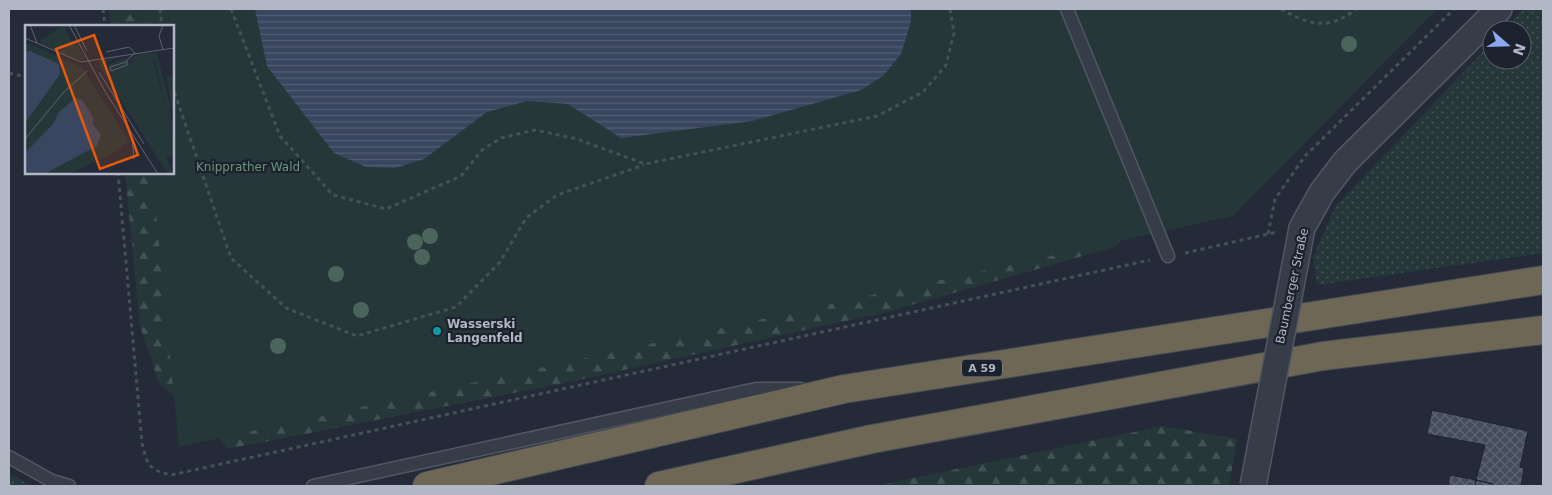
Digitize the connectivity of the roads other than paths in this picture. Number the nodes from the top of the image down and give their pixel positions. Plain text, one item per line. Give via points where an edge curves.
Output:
1 (1067, 9) edge
2 (1499, 9) edge
3 (1168, 256) road end
4 (1543, 280) edge
5 (1543, 330) edge
6 (844, 390) junction
7 (9, 457) edge
8 (69, 486) edge
9 (314, 486) edge
10 (427, 486) edge
11 (659, 486) edge
12 (1253, 486) edge

1 - 3 lane
2 - 12 street, Baumberger Straße, bridge via 1345,162 1322,192 1302,228
4 - 6 highway, A 59
5 - 11 highway via 1323,356 872,439
6 - 9 lane via 756,389
6 - 10 highway, A 59
7 - 8 lane via 52,481

